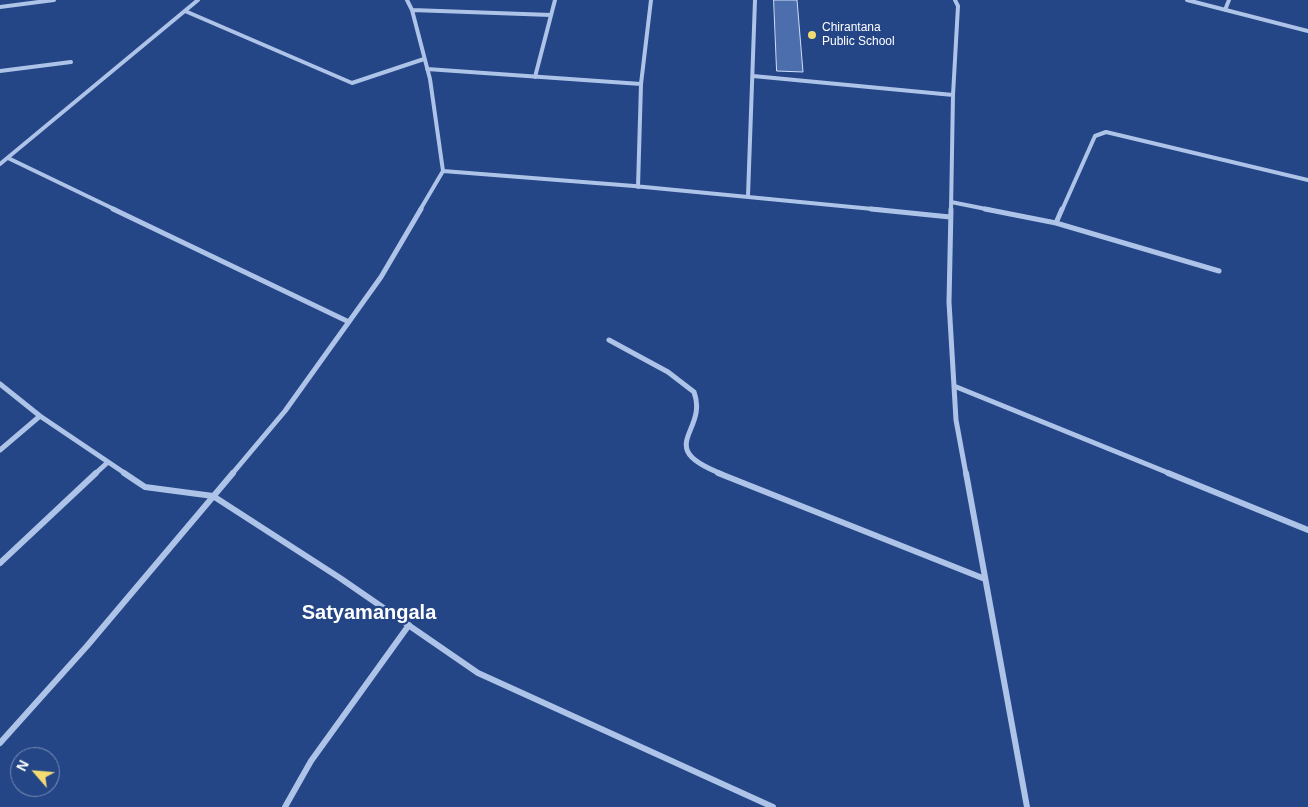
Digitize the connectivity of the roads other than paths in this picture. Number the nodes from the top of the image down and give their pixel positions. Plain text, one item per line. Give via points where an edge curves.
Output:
1 (54, 0) edge
2 (198, 0) edge
3 (407, 0) edge
4 (555, 0) edge
5 (651, 0) edge
6 (755, 0) edge
7 (955, 0) edge
8 (1187, 0) edge
9 (1229, 0) edge
10 (0, 7) edge
11 (412, 10) junction
12 (1225, 10) junction
13 (185, 11) junction
14 (551, 15) junction
15 (1308, 32) edge
16 (424, 59) junction
17 (71, 62) dead end
18 (427, 69) junction
19 (0, 71) edge
20 (753, 76) junction
21 (535, 77) junction
22 (641, 84) junction
23 (953, 95) junction
24 (8, 158) junction
25 (0, 164) edge
26 (444, 171) junction
27 (1308, 180) edge
28 (638, 187) junction
29 (748, 196) junction
30 (951, 202) junction
31 (950, 217) junction
32 (1056, 223) junction
33 (1219, 271) dead end
34 (349, 322) junction
35 (609, 340) dead end
36 (0, 384) edge
37 (954, 386) junction
38 (40, 416) junction
39 (0, 450) edge
40 (108, 462) junction
41 (213, 496) junction
42 (1308, 530) edge
43 (0, 563) edge
44 (985, 579) junction
45 (409, 625) junction
46 (0, 742) edge
47 (285, 807) edge
48 (773, 807) edge
49 (1027, 807) edge

1 - 10 street
2 - 13 street
3 - 11 street
4 - 14 street
5 - 22 street
6 - 20 street
7 - 23 street via 958,6
8 - 12 street
9 - 12 street
11 - 14 street
11 - 16 street
12 - 15 street
13 - 16 street via 352,83
13 - 24 street
14 - 21 street
16 - 18 street
17 - 19 street
18 - 21 street
18 - 26 street
20 - 23 street
20 - 29 street
21 - 22 street
22 - 28 street
23 - 30 street
24 - 25 street
24 - 34 street
26 - 28 street
26 - 34 street via 381,277
27 - 32 street via 1106,132 1095,136
28 - 29 street
29 - 31 street
30 - 31 street
30 - 32 street
31 - 37 street via 949,302
32 - 33 street
34 - 41 street via 285,411
35 - 44 street via 684,383 695,393 697,406 686,440 689,455 701,466
36 - 38 street
37 - 42 street
37 - 44 street via 956,420
38 - 39 street
38 - 40 street
40 - 41 street via 145,487
40 - 43 street
41 - 45 street
41 - 46 street via 87,646
44 - 49 street
45 - 47 street via 311,761
45 - 48 street via 478,673

